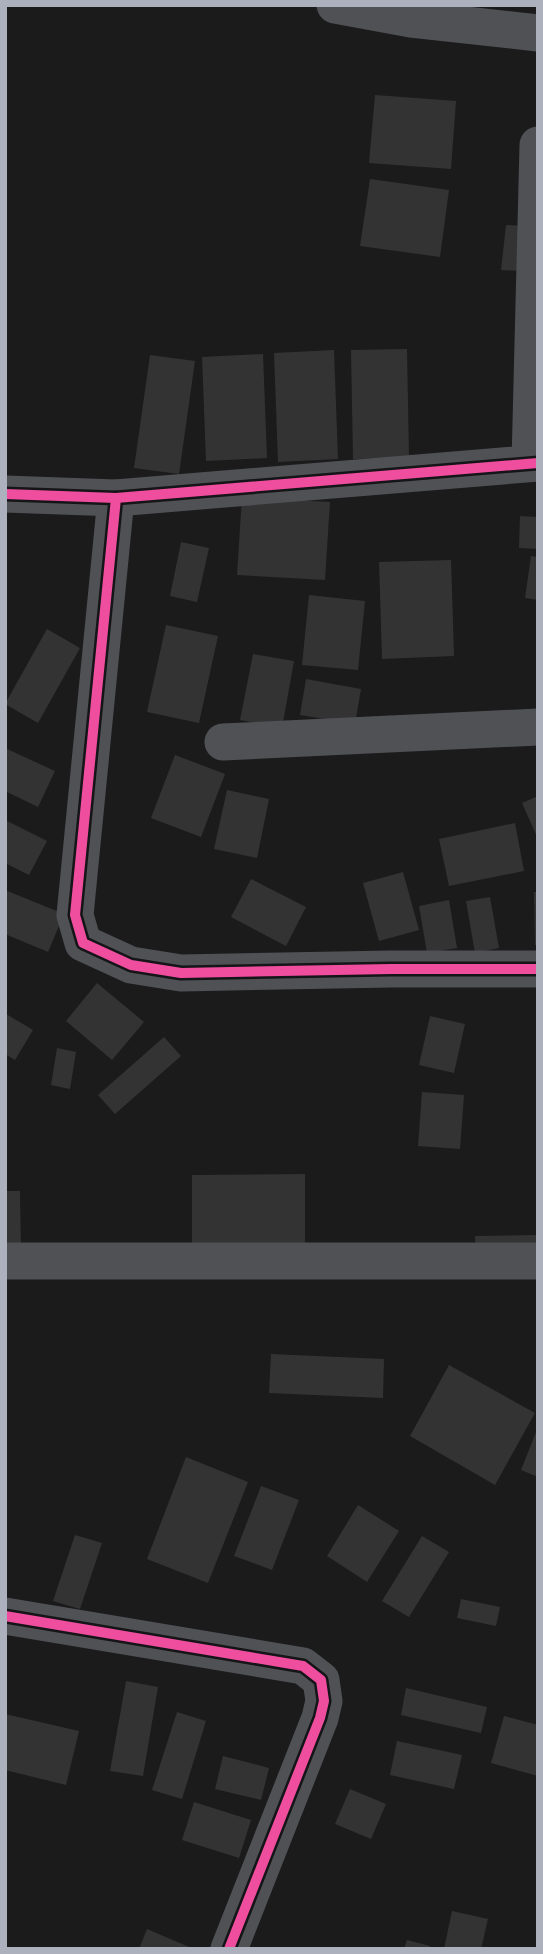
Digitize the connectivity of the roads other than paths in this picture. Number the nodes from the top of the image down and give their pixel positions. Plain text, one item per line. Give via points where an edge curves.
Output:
1 (335, 5) edge
2 (538, 33) edge
3 (538, 145) edge
4 (537, 207) edge
5 (534, 463) edge
6 (5, 494) edge
7 (116, 498) junction
8 (538, 727) edge
9 (223, 742) dead end
10 (538, 970) edge
11 (5, 1261) edge
12 (538, 1261) edge
13 (5, 1616) edge
14 (229, 1949) edge

1 - 2 street
3 - 4 street
4 - 5 street
5 - 7 street
6 - 7 street
7 - 10 street via 75,915 83,943 131,965 181,973
8 - 9 street
11 - 12 street
13 - 14 street via 303,1666 321,1680 324,1701 320,1718

